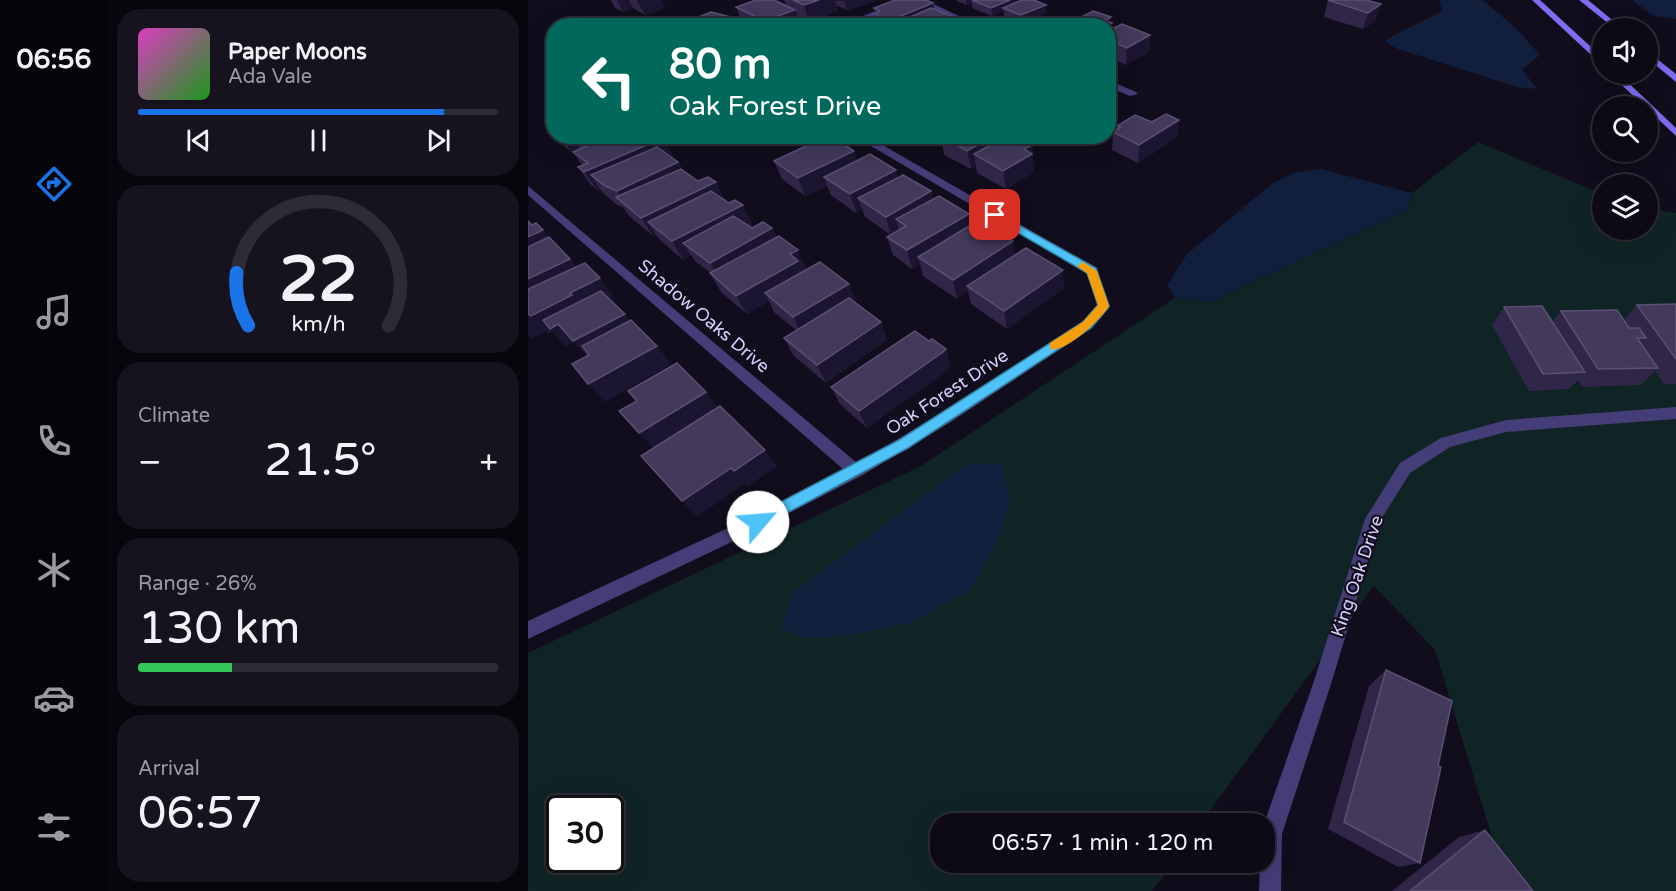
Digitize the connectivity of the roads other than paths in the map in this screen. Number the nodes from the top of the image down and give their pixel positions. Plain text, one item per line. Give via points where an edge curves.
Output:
1 (909, 0) edge
2 (919, 0) edge
3 (1536, 0) edge
4 (1583, 0) edge
5 (863, 18) edge
6 (958, 18) edge
7 (1606, 18) edge
8 (1592, 53) edge
9 (1658, 63) edge
10 (1676, 79) edge
11 (1625, 84) edge
12 (1116, 87) edge
13 (1132, 94) dead end
14 (1676, 133) edge
15 (873, 144) edge
16 (528, 189) edge
17 (1676, 413) edge
18 (856, 471) junction
19 (528, 630) edge
20 (1270, 891) edge

1 - 5 street
2 - 6 street
3 - 8 main road
4 - 7 main road
9 - 10 main road
11 - 14 main road
12 - 13 street
15 - 18 street, Oak Forest Drive via 1092,271 1104,306 1087,325
16 - 18 street, Shadow Oaks Drive
17 - 20 street, King Oak Drive via 1506,426 1446,442 1405,468 1373,519 1271,834
18 - 19 street, Oak Forest Drive via 718,542

